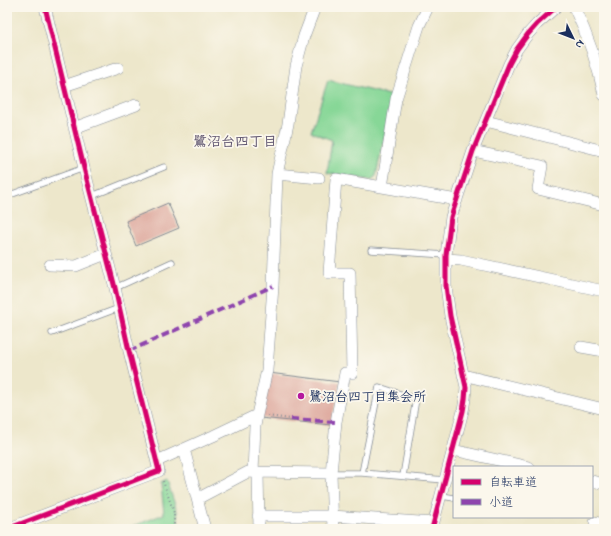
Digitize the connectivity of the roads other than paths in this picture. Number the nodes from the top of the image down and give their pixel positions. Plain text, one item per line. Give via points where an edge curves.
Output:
1 (45, 7) edge
2 (315, 7) edge
3 (428, 7) edge
4 (556, 7) edge
5 (574, 7) edge
6 (118, 68) dead end
7 (64, 86) junction
8 (604, 95) edge
9 (136, 105) dead end
10 (486, 121) junction
11 (74, 128) junction
12 (604, 150) edge
13 (473, 151) junction
14 (164, 167) dead end
15 (84, 168) junction
16 (277, 174) junction
17 (319, 178) dead end
18 (382, 187) junction
19 (7, 196) edge
20 (92, 196) junction
21 (457, 200) junction
22 (604, 205) edge
23 (371, 250) dead end
24 (106, 254) junction
25 (446, 257) junction
26 (172, 262) dead end
27 (50, 265) dead end
28 (115, 288) junction
29 (604, 291) edge
30 (119, 308) junction
31 (52, 333) dead end
32 (581, 347) dead end
33 (604, 351) edge
34 (464, 375) junction
35 (604, 409) edge
36 (257, 415) junction
37 (184, 449) junction
38 (453, 450) junction
39 (158, 466) junction
40 (525, 466) edge
41 (255, 472) junction
42 (331, 472) junction
43 (362, 473) junction
44 (403, 476) junction
45 (445, 480) junction
46 (593, 481) edge
47 (604, 484) edge
48 (442, 496) junction
49 (453, 498) edge
50 (197, 499) junction
51 (258, 516) junction
52 (332, 516) junction
53 (433, 526) edge
54 (7, 529) edge
55 (205, 529) edge
56 (259, 529) edge
57 (333, 529) edge

1 - 7 street
2 - 16 street via 296,66 288,124
3 - 18 street via 419,26 396,99
4 - 10 street via 537,24 517,49
5 - 8 street via 583,25
6 - 7 street
7 - 11 street
9 - 11 street
10 - 12 street
10 - 13 street
11 - 15 street
13 - 21 street
13 - 22 street via 542,166 538,189
14 - 20 lane
15 - 19 lane
15 - 20 street
16 - 17 street
16 - 36 street via 267,370
18 - 21 street
18 - 42 street via 336,178 329,274 350,273 352,373 345,372
20 - 24 street
21 - 25 street via 451,217
23 - 25 lane
24 - 27 street via 76,266
24 - 28 street
25 - 29 street
25 - 34 street via 450,316
26 - 28 lane
28 - 30 street
30 - 31 lane
30 - 39 street
32 - 33 street
34 - 35 street
34 - 38 street via 465,399
36 - 37 street
36 - 41 street
37 - 39 street
37 - 50 street
38 - 40 street
38 - 45 street
39 - 54 street
41 - 42 street
41 - 50 street via 248,472
41 - 51 street
42 - 43 lane
42 - 52 street
43 - 44 lane
43 - 44 lane via 379,387 416,398
44 - 45 lane
45 - 48 street
46 - 47 street
48 - 49 lane
48 - 53 street
50 - 55 street
51 - 52 street
51 - 56 street
52 - 53 street
52 - 57 street

